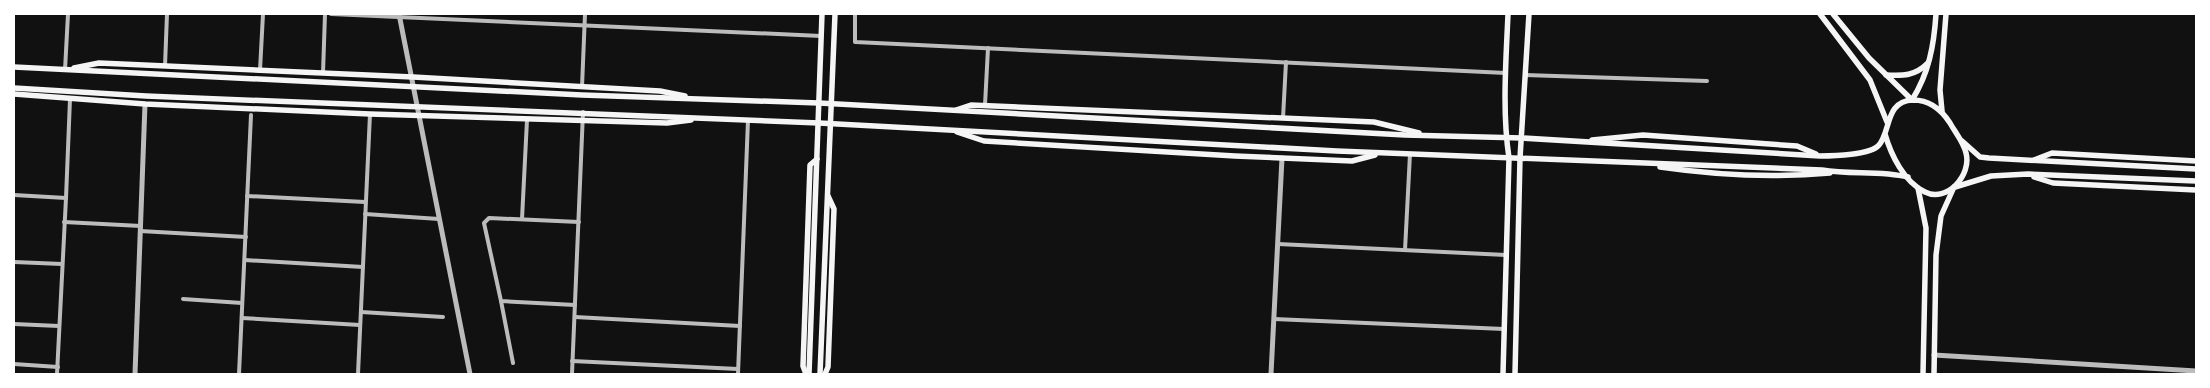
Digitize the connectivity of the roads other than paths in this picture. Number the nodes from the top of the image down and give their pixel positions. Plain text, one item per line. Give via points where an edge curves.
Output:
1 (68, 14) edge
2 (167, 14) edge
3 (263, 14) edge
4 (325, 14) edge
5 (332, 14) edge
6 (585, 14) edge
7 (822, 14) edge
8 (835, 14) edge
9 (855, 14) edge
10 (1508, 14) edge
11 (1528, 14) edge
12 (1820, 14) edge
13 (1833, 14) edge
14 (1936, 14) edge
15 (1946, 14) edge
16 (400, 16) edge
17 (584, 25) junction
18 (821, 36) junction
19 (988, 48) junction
20 (1286, 62) junction
21 (1929, 62) junction
22 (165, 66) junction
23 (14, 67) edge
24 (65, 70) junction
25 (260, 70) junction
26 (323, 73) junction
27 (1506, 73) junction
28 (1886, 74) junction
29 (1525, 75) junction
30 (413, 77) junction
31 (1707, 81) dead end
32 (414, 87) junction
33 (582, 87) junction
34 (14, 88) edge
35 (14, 94) edge
36 (70, 99) junction
37 (707, 99) junction
38 (1912, 100) junction
39 (819, 103) junction
40 (146, 104) junction
41 (830, 104) junction
42 (985, 105) junction
43 (418, 106) junction
44 (951, 111) junction
45 (1942, 111) junction
46 (583, 112) junction
47 (370, 114) junction
48 (251, 115) dead end
49 (419, 116) junction
50 (708, 118) junction
51 (1283, 118) junction
52 (527, 120) junction
53 (583, 120) junction
54 (748, 120) junction
55 (1887, 122) junction
56 (819, 123) junction
57 (830, 124) junction
58 (951, 130) junction
59 (1885, 134) junction
60 (1957, 135) junction
61 (1431, 136) junction
62 (1506, 138) junction
63 (1522, 138) junction
64 (1573, 141) junction
65 (1383, 153) junction
66 (1410, 154) junction
67 (1820, 156) junction
68 (1282, 158) junction
69 (1509, 158) junction
70 (1520, 158) junction
71 (818, 159) junction
72 (2032, 161) junction
73 (2196, 161) edge
74 (2196, 169) edge
75 (2028, 174) junction
76 (1908, 177) junction
77 (2196, 181) edge
78 (1954, 187) junction
79 (1918, 188) junction
80 (2196, 190) edge
81 (14, 195) edge
82 (827, 195) junction
83 (248, 196) junction
84 (66, 198) junction
85 (365, 202) junction
86 (365, 214) junction
87 (439, 219) junction
88 (522, 219) junction
89 (64, 222) junction
90 (579, 222) junction
91 (140, 229) junction
92 (246, 237) junction
93 (1278, 244) junction
94 (1405, 250) junction
95 (1506, 255) junction
96 (245, 260) junction
97 (14, 262) edge
98 (62, 264) junction
99 (362, 267) junction
100 (183, 299) dead end
101 (501, 301) junction
102 (242, 303) junction
103 (575, 304) junction
104 (361, 312) junction
105 (443, 317) dead end
106 (575, 317) junction
107 (242, 318) junction
108 (1274, 319) junction
109 (14, 324) edge
110 (360, 325) junction
111 (59, 326) junction
112 (740, 326) junction
113 (1504, 329) junction
114 (1934, 355) junction
115 (572, 361) junction
116 (513, 363) dead end
117 (14, 364) edge
118 (58, 366) junction
119 (738, 369) junction
120 (2196, 370) edge
121 (57, 374) edge
122 (135, 374) edge
123 (239, 374) edge
124 (358, 374) edge
125 (470, 374) edge
126 (572, 374) edge
127 (738, 374) edge
128 (806, 374) edge
129 (820, 374) edge
130 (826, 374) edge
131 (1271, 374) edge
132 (1503, 374) edge
133 (1515, 374) edge
134 (1923, 374) edge
135 (1934, 374) edge

1 - 24 street
2 - 22 street
3 - 25 street
4 - 26 street
5 - 16 street
6 - 17 street
7 - 18 main road
8 - 41 main road
9 - 19 street via 855,42
10 - 27 main road
11 - 29 main road
12 - 55 main road via 1870,80
13 - 28 main road via 1868,58
14 - 21 main road
15 - 45 main road via 1940,90
16 - 17 street
16 - 30 street
17 - 18 street
17 - 33 street
18 - 39 main road
19 - 20 street
19 - 42 street
20 - 27 street
20 - 51 street
21 - 28 main road via 1920,71 1904,76
21 - 38 main road via 1922,84
22 - 24 main road via 99,63
22 - 25 main road
23 - 24 main road
24 - 32 main road
25 - 26 main road
26 - 30 main road
27 - 62 main road
28 - 38 main road
29 - 31 street
29 - 63 main road
30 - 32 street
30 - 33 main road
32 - 37 main road
32 - 43 street
33 - 37 main road via 660,91
34 - 43 main road
35 - 36 main road
36 - 40 main road
36 - 84 street
37 - 39 main road
38 - 45 main road via 1928,102
38 - 55 main road via 1897,108
39 - 41 main road
39 - 56 main road
40 - 47 main road
40 - 91 street
41 - 44 main road
41 - 57 main road
42 - 44 main road
42 - 51 main road
43 - 46 main road
43 - 49 street
44 - 61 main road
45 - 60 main road
46 - 50 main road
46 - 53 street
47 - 49 main road
47 - 85 street
48 - 83 street
49 - 52 main road
49 - 87 street
50 - 53 main road via 667,123
50 - 54 main road
51 - 61 main road via 1374,122
52 - 53 main road
52 - 88 street
53 - 90 street
54 - 56 main road
54 - 112 street
55 - 59 main road
56 - 57 main road
56 - 71 main road
57 - 58 main road
57 - 82 main road
58 - 65 main road
58 - 68 main road via 984,141
59 - 67 main road via 1873,150
59 - 76 main road via 1889,148
60 - 72 main road via 1980,157
60 - 78 main road via 1967,162
61 - 62 main road
62 - 63 main road
62 - 69 main road
63 - 64 main road
63 - 70 main road
64 - 67 main road
64 - 67 main road via 1644,135 1797,146
65 - 66 main road
65 - 68 main road via 1352,161
66 - 69 main road
66 - 94 street
68 - 93 street
69 - 70 main road
69 - 95 main road
70 - 76 main road via 1630,162 1681,170 1736,173 1800,176 1890,172
70 - 133 main road
71 - 128 main road
71 - 128 main road via 810,165 803,366
72 - 73 main road via 2052,153
72 - 74 main road
75 - 77 main road
75 - 78 main road via 1991,176
75 - 80 main road via 2053,183
76 - 79 main road
78 - 79 main road via 1937,194 1927,194
78 - 114 main road via 1941,216 1936,255
79 - 134 main road via 1926,228
81 - 84 street
82 - 129 main road
82 - 130 main road via 834,209
83 - 85 street
83 - 92 street
84 - 89 street
85 - 86 street
86 - 87 street
86 - 99 street
87 - 125 street
88 - 90 street
88 - 101 street via 489,218 484,223
89 - 91 street
89 - 98 street
90 - 103 street
91 - 92 street
91 - 122 street
92 - 96 street
93 - 94 street
93 - 108 street
94 - 95 street
95 - 113 main road
96 - 99 street
96 - 102 street
97 - 98 street
98 - 111 street
99 - 104 street
100 - 102 street
101 - 103 street
101 - 116 street
102 - 107 street
103 - 106 street
104 - 105 street
104 - 110 street
106 - 112 street
106 - 115 street
107 - 110 street
107 - 123 street
108 - 113 street
108 - 131 street
109 - 111 street
110 - 124 street
111 - 118 street
112 - 119 street
113 - 132 main road
114 - 120 street
114 - 135 main road
115 - 119 street
115 - 126 street
117 - 118 street
118 - 121 street
119 - 127 street

